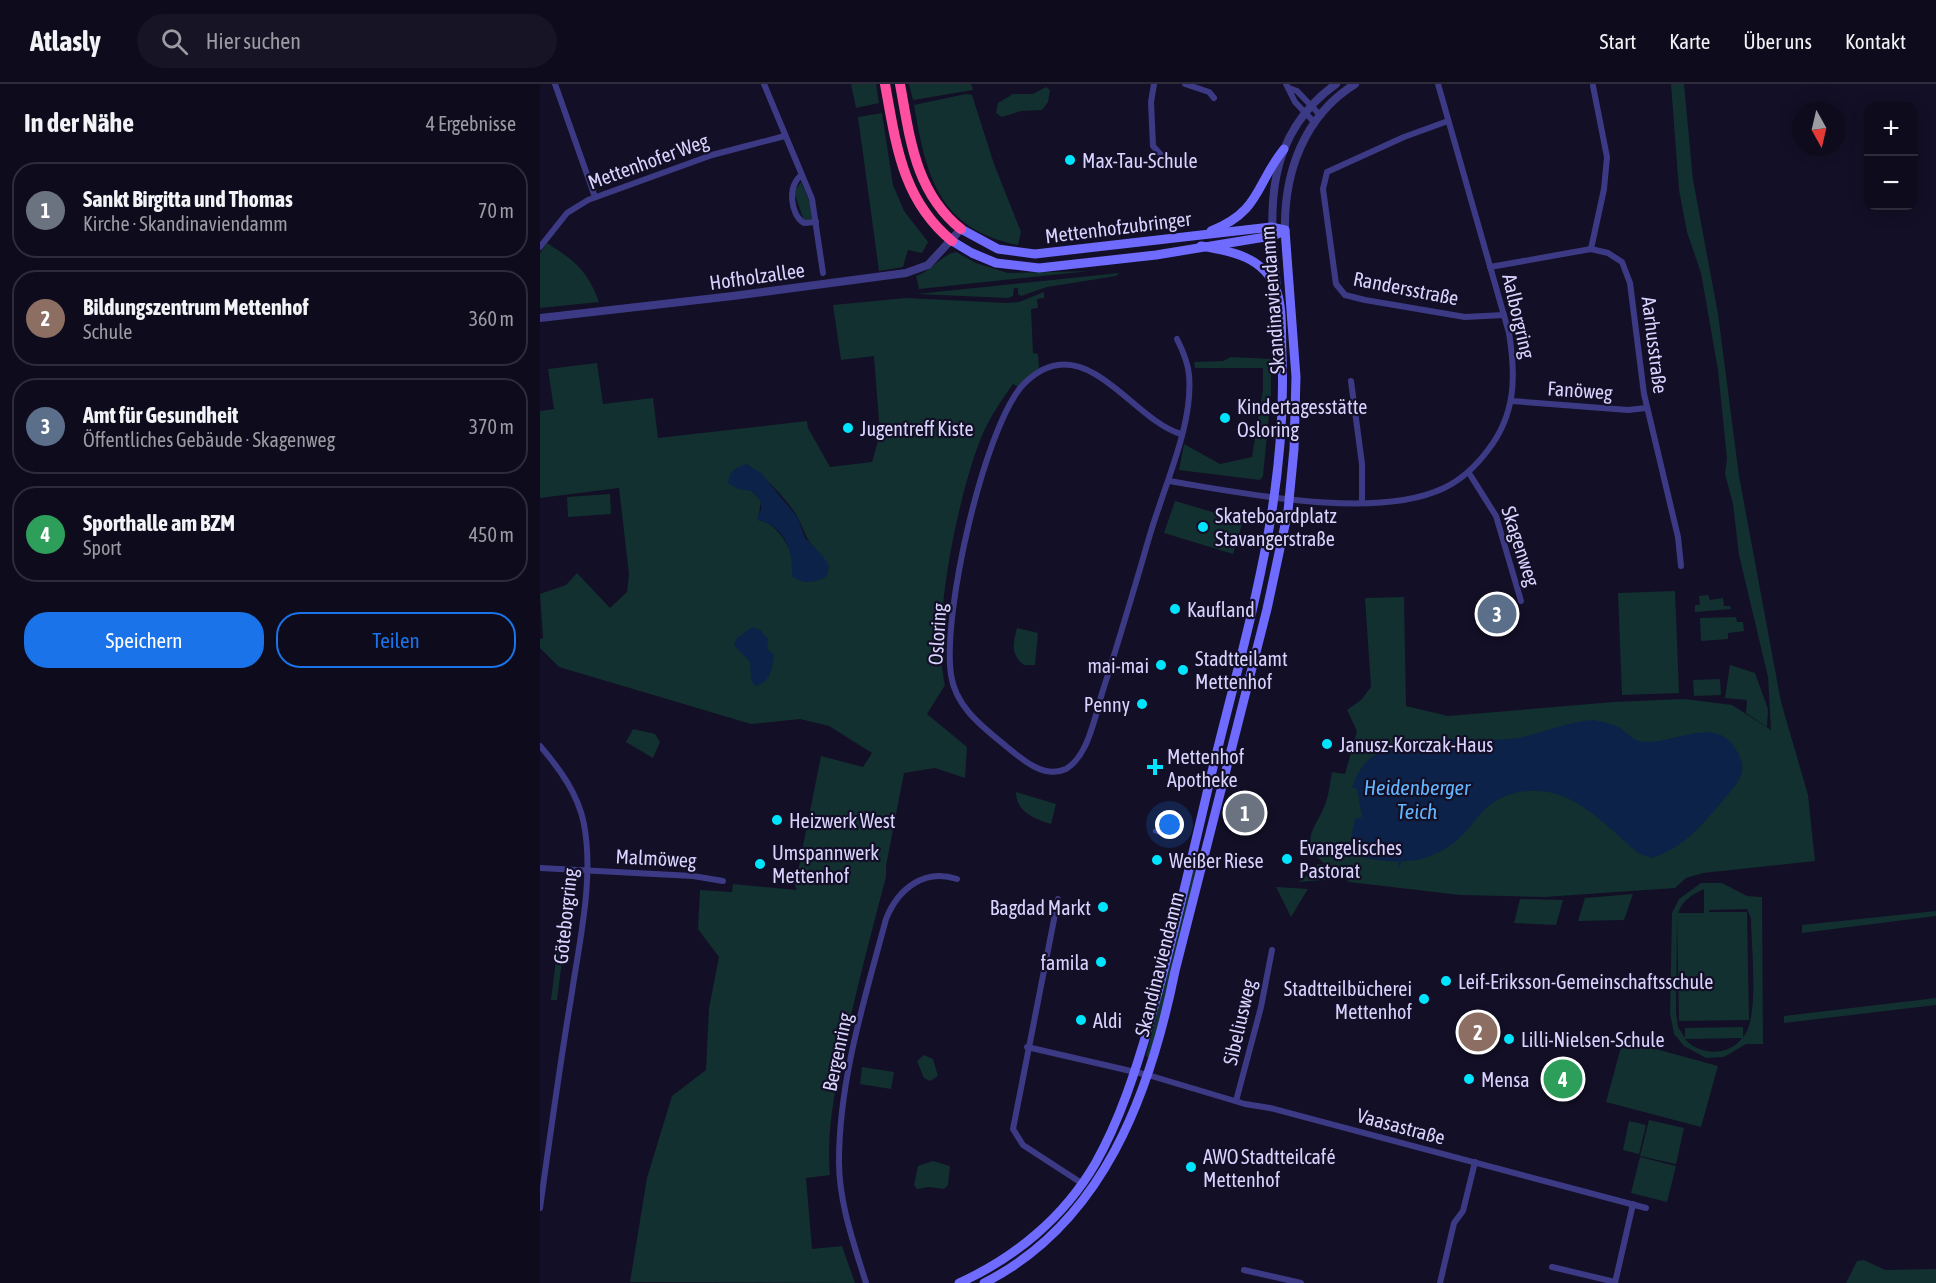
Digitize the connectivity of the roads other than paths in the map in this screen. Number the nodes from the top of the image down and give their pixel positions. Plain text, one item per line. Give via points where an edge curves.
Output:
1 (555, 84) edge
2 (764, 84) edge
3 (885, 84) edge
4 (900, 84) edge
5 (1154, 84) edge
6 (1185, 84) edge
7 (1336, 84) edge
8 (1355, 84) edge
9 (1438, 84) edge
10 (1287, 86) edge
11 (1593, 86) dead end
12 (1214, 98) dead end
13 (1308, 110) junction
14 (1320, 115) junction
15 (1448, 121) junction
16 (1314, 122) junction
17 (785, 136) junction
18 (1284, 149) junction
19 (1163, 157) dead end
20 (802, 176) junction
21 (595, 197) junction
22 (816, 222) junction
23 (961, 229) junction
24 (1285, 230) junction
25 (1272, 232) junction
26 (952, 241) junction
27 (1201, 241) junction
28 (540, 247) edge
29 (1591, 249) junction
30 (1490, 267) junction
31 (823, 273) dead end
32 (1277, 291) junction
33 (1504, 315) junction
34 (540, 318) edge
35 (1177, 339) dead end
36 (1351, 381) dead end
37 (1512, 401) junction
38 (1646, 408) junction
39 (1181, 435) junction
40 (1469, 473) junction
41 (1169, 481) junction
42 (1276, 497) junction
43 (1289, 498) junction
44 (1362, 502) junction
45 (1681, 566) dead end
46 (1521, 600) dead end
47 (540, 746) edge
48 (1155, 831) dead end
49 (1162, 833) dead end
50 (540, 868) edge
51 (587, 871) junction
52 (957, 879) dead end
53 (723, 881) dead end
54 (1058, 898) dead end
55 (1272, 950) dead end
56 (1027, 1047) junction
57 (1135, 1072) junction
58 (1148, 1075) junction
59 (1236, 1101) junction
60 (1475, 1162) junction
61 (1083, 1184) junction
62 (1633, 1204) junction
63 (540, 1208) edge
64 (1646, 1208) dead end
65 (1552, 1267) dead end
66 (1244, 1270) dead end
67 (866, 1283) edge
68 (959, 1283) edge
69 (984, 1283) edge
70 (1301, 1283) edge
71 (1440, 1283) edge
72 (1615, 1283) edge

1 - 21 street
2 - 17 street
3 - 26 highway via 905,179 923,212
4 - 23 highway via 922,182 935,203
5 - 19 street via 1153,146
6 - 12 street via 1209,92
7 - 13 street, Skandinaviendamm
8 - 14 street, Skandinaviendamm
9 - 15 street, Aalborgring
10 - 13 street via 1290,96
11 - 29 street via 1607,157
13 - 14 street
13 - 16 street
13 - 18 street, Skandinaviendamm
14 - 16 street, Skandinaviendamm
15 - 30 street, Aalborgring
15 - 33 street, Randersstraße via 1327,172 1323,189 1336,284 1345,295 1365,300 1465,317
16 - 24 street, Skandinaviendamm via 1288,180
17 - 20 street
17 - 21 street, Mettenhofer Weg via 712,155
18 - 25 street, Skandinaviendamm via 1272,192
18 - 27 main road via 1247,209
20 - 22 street
20 - 22 street via 795,180 791,190 798,219
21 - 28 street, Mettenhofer Weg via 567,213
22 - 31 street
23 - 26 street, Hofholzallee
23 - 27 main road, Mettenhofzubringer via 998,249 1035,254
24 - 25 main road, Mettenhofzubringer
24 - 43 main road, Skandinaviendamm via 1296,377
25 - 27 main road, Mettenhofzubringer
25 - 32 street, Skandinaviendamm
26 - 27 main road, Mettenhofzubringer via 987,260 1029,268 1146,256
26 - 34 street, Hofholzallee via 928,265 906,273
27 - 32 main road, Skandinaviendamm via 1251,259 1264,270
29 - 30 street
29 - 38 street, Aarhusstraße via 1622,262 1627,274
30 - 33 street, Aalborgring
32 - 42 main road, Skandinaviendamm via 1283,386
33 - 37 street, Aalborgring via 1513,360
35 - 39 street, Osloring via 1190,377
36 - 44 street via 1362,464
37 - 38 street, Fanöweg
37 - 40 street, Aalborgring via 1493,444
38 - 45 street, Aarhusstraße
39 - 41 street, Osloring
39 - 41 street, Osloring via 1164,428 1097,375 1062,364 1030,377 995,434 963,553 952,622 950,672 959,700 975,720 1037,769 1064,769 1074,763 1084,747
40 - 44 street, Aalborgring via 1423,495
40 - 46 street, Skagenweg via 1496,516
41 - 42 street, Aalborgring
42 - 43 street, Aalborgring
42 - 57 main road, Skandinaviendamm via 1265,561 1193,860
43 - 44 street, Aalborgring
43 - 58 main road, Skandinaviendamm via 1268,609
47 - 51 street, Göteborgring via 567,781 579,805 586,835
48 - 49 street
50 - 51 street, Malmöweg
51 - 53 street, Malmöweg via 714,877
51 - 63 street, Göteborgring via 580,944
52 - 67 street, Bergenring via 924,878 894,902 848,1070 840,1172 849,1228
54 - 56 street
55 - 59 street, Sibeliusweg
56 - 57 street
56 - 61 street via 1013,1129 1023,1144
57 - 58 street
57 - 61 main road, Skandinaviendamm via 1101,1154
58 - 59 street, Vaasastraße
58 - 69 main road, Skandinaviendamm via 1117,1150 1088,1196 1029,1256
59 - 60 street, Vaasastraße
60 - 62 street, Vaasastraße
60 - 71 street via 1463,1211 1454,1223
61 - 68 main road, Skandinaviendamm via 1026,1243
62 - 64 street, Vaasastraße
62 - 72 street
65 - 72 street
66 - 70 street

